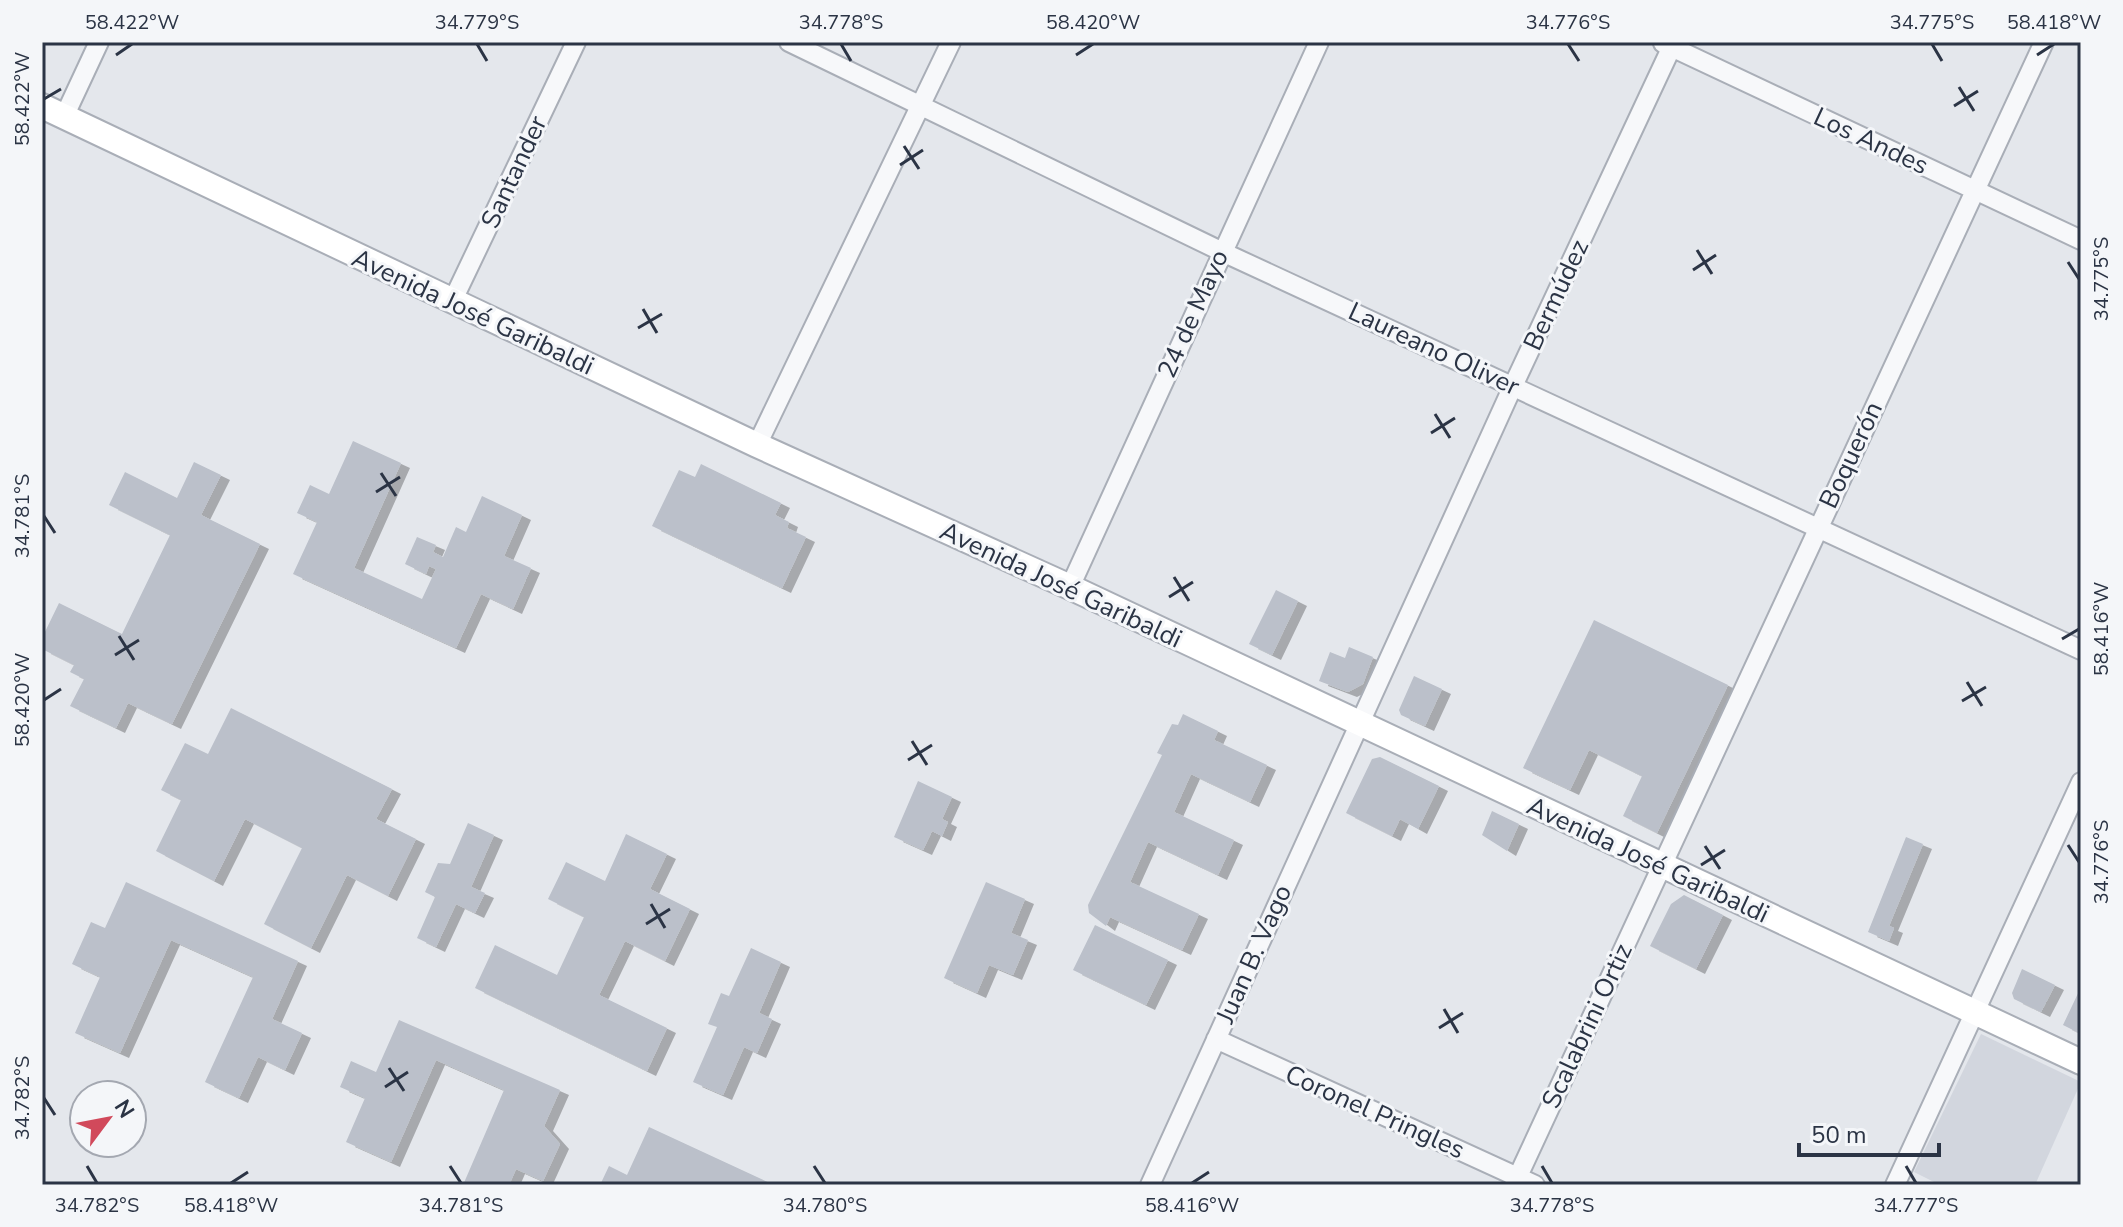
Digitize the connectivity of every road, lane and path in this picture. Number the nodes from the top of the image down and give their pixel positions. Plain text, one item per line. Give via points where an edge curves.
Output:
1 (99, 42) edge
2 (576, 42) edge
3 (789, 42) edge
4 (951, 42) edge
5 (1319, 42) edge
6 (2044, 42) edge
7 (1669, 44) edge
8 (42, 106) edge
9 (922, 106) junction
10 (64, 117) junction
11 (1974, 190) junction
12 (2081, 240) edge
13 (1221, 251) junction
14 (452, 302) junction
15 (1513, 386) junction
16 (757, 445) junction
17 (1818, 527) junction
18 (1070, 587) junction
19 (2081, 650) edge
20 (1359, 723) junction
21 (2081, 782) edge
22 (1661, 868) junction
23 (1973, 1012) junction
24 (1216, 1039) junction
25 (2081, 1062) edge
26 (1522, 1182) edge
27 (1150, 1185) edge
28 (1895, 1185) edge

1 - 10 street
2 - 14 street, Santander
3 - 9 street, Laureano Oliver
4 - 9 street
5 - 13 street, 24 de Mayo
6 - 11 street, Boquerón
7 - 11 street, Los Andes
7 - 15 street, Bermúdez
8 - 10 main road, Avenida José Garibaldi
9 - 13 street, Laureano Oliver
9 - 16 street
10 - 14 main road, Avenida José Garibaldi
11 - 12 street, Los Andes
11 - 17 street, Boquerón
13 - 15 street, Laureano Oliver
13 - 18 street, 24 de Mayo
14 - 16 main road, Avenida José Garibaldi
15 - 17 street, Laureano Oliver
15 - 20 street, Bermúdez
16 - 18 main road, Avenida José Garibaldi
17 - 19 street, Laureano Oliver
17 - 22 street, Boquerón
18 - 20 main road, Avenida José Garibaldi
20 - 22 main road, Avenida José Garibaldi
20 - 24 street, Juan B. Vago
21 - 23 street
22 - 23 main road, Avenida José Garibaldi
22 - 26 street, Scalabrini Ortiz
23 - 25 main road, Avenida José Garibaldi
23 - 28 street
24 - 26 street, Coronel Pringles
24 - 27 street, Juan B. Vago

